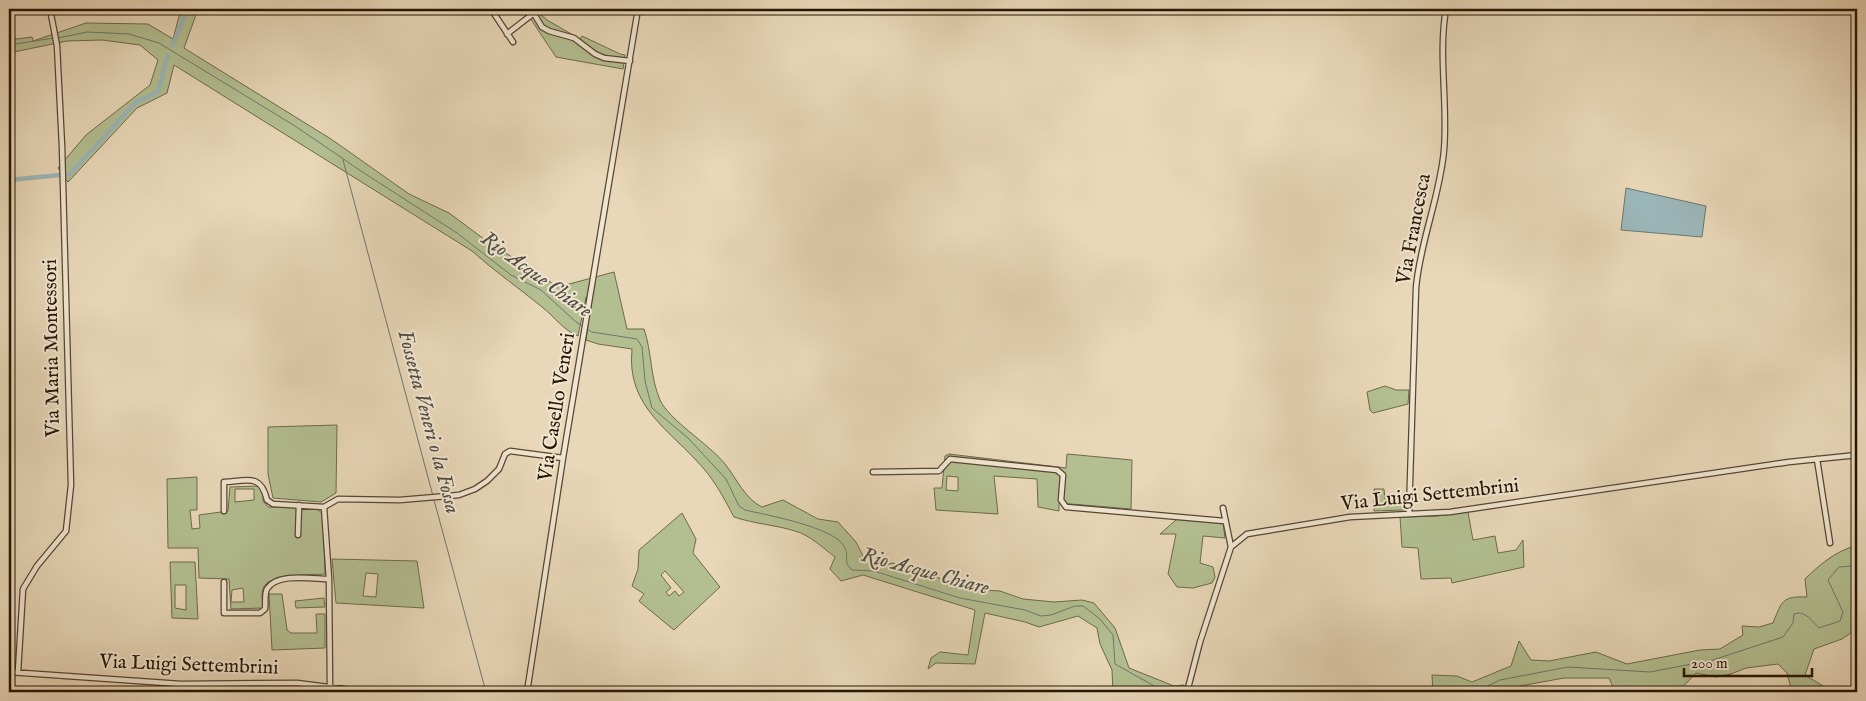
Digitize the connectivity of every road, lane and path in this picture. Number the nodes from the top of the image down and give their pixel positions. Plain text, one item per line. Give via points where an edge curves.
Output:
1 (50, 9) edge
2 (491, 9) edge
3 (638, 9) edge
4 (1446, 9) edge
5 (532, 11) edge
6 (507, 34) junction
7 (513, 42) dead end
8 (630, 61) junction
9 (1857, 455) edge
10 (562, 458) junction
11 (1817, 459) junction
12 (873, 472) dead end
13 (298, 505) junction
14 (324, 507) junction
15 (1222, 508) dead end
16 (224, 511) dead end
17 (1409, 514) junction
18 (1224, 521) junction
19 (298, 535) dead end
20 (1830, 543) dead end
21 (1231, 547) junction
22 (329, 579) junction
23 (224, 582) dead end
24 (9, 672) edge
25 (18, 672) junction
26 (330, 687) junction
27 (368, 692) edge
28 (527, 692) edge
29 (1187, 692) edge

1 - 25 street, Via Maria Montessori via 57,43 63,174 71,485 66,531 23,589
2 - 6 street
3 - 8 street, Via Casello Veneri
4 - 17 street, Via Francesca via 1443,34 1444,149 1417,274
5 - 6 street
5 - 8 street via 542,27 574,38 594,54 609,60
6 - 7 street
8 - 10 street, Via Casello Veneri
9 - 11 street, Via Luigi Settembrini
10 - 14 street via 510,451 487,481 459,495 437,499 338,499
10 - 28 street, Via Casello Veneri
11 - 17 street, Via Luigi Settembrini via 1450,512
11 - 20 street
12 - 18 street via 939,471 950,459 1057,470 1063,475 1061,500 1066,507
13 - 14 street
13 - 16 street via 270,503 264,487 255,481 224,482
13 - 19 street
14 - 22 street
15 - 18 street
17 - 21 street, Via Luigi Settembrini via 1350,517 1251,533 1242,536
18 - 21 street
21 - 29 street
22 - 23 street via 281,579 274,582 266,591 265,609 256,614 224,613
22 - 26 street
24 - 25 street, Via Luigi Settembrini
25 - 26 street, Via Luigi Settembrini via 181,684 297,683
26 - 27 street, Via Luigi Settembrini

